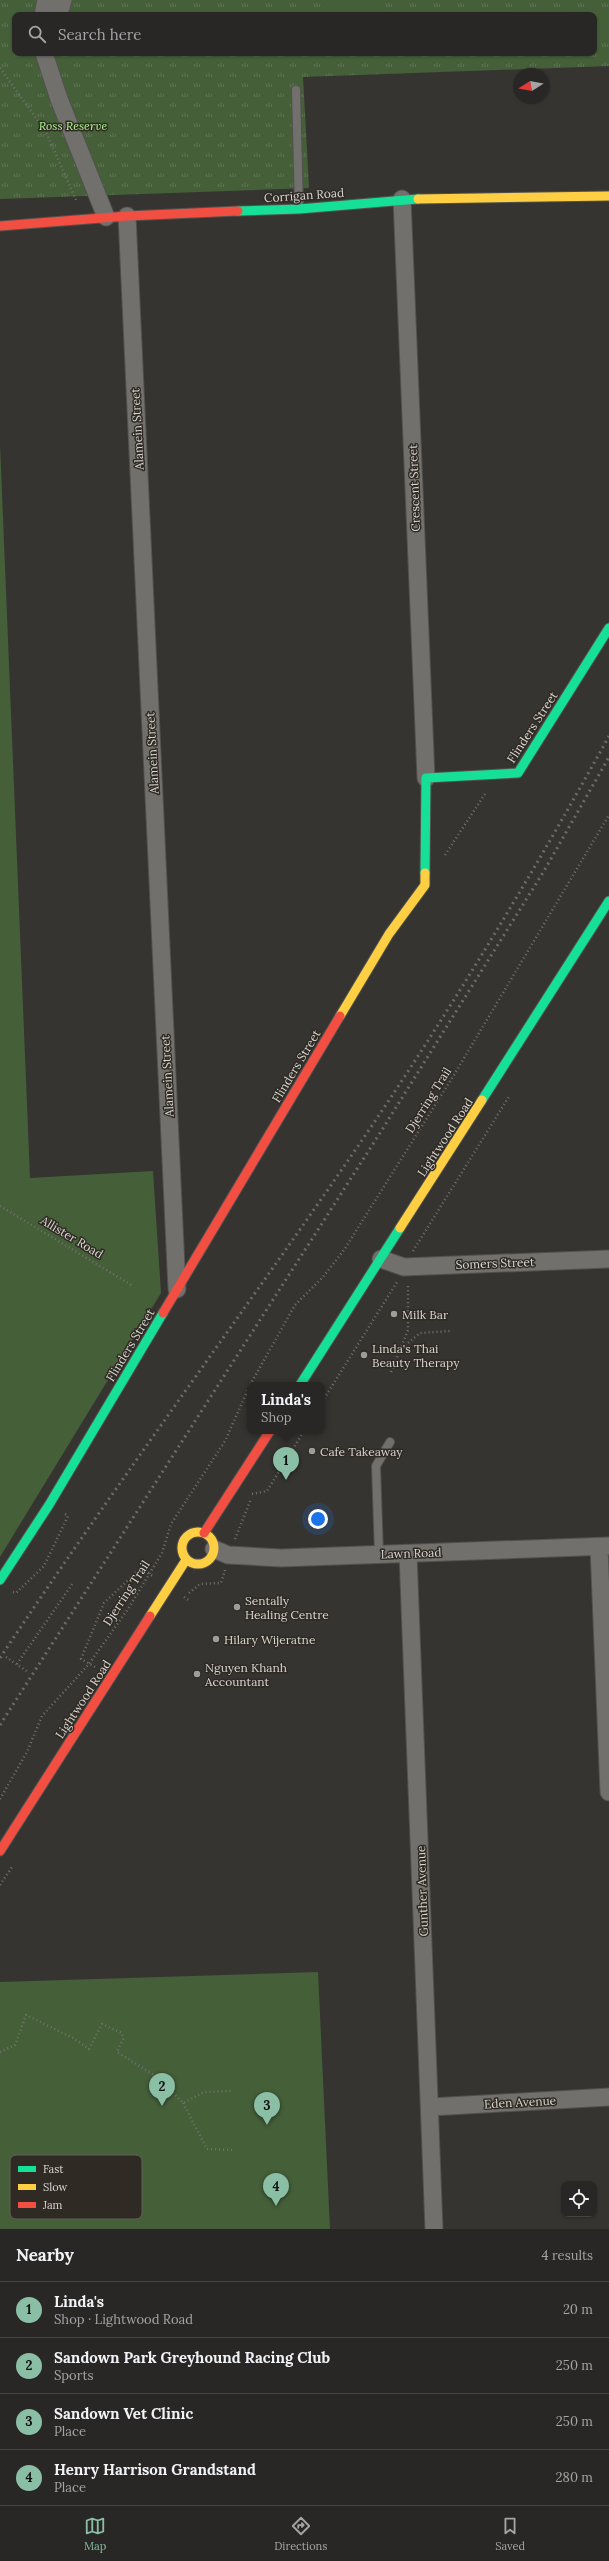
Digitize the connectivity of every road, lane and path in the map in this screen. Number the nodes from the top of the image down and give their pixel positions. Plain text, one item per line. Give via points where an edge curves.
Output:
1 (46, 0) edge
2 (63, 0) edge
3 (43, 12) edge
4 (60, 12) edge
5 (48, 58) edge
6 (0, 68) edge
7 (296, 90) dead end
8 (609, 196) edge
9 (402, 199) junction
10 (299, 209) junction
11 (127, 216) junction
12 (106, 217) junction
13 (85, 219) junction
14 (0, 226) edge
15 (609, 628) edge
16 (498, 774) junction
17 (426, 778) junction
18 (609, 816) edge
19 (442, 859) dead end
20 (609, 901) edge
21 (513, 1089) dead end
22 (0, 1206) edge
23 (382, 1259) junction
24 (609, 1259) edge
25 (404, 1266) junction
26 (408, 1283) dead end
27 (133, 1286) dead end
28 (177, 1289) junction
29 (450, 1331) dead end
30 (400, 1350) junction
31 (391, 1372) dead end
32 (252, 1382) edge
33 (302, 1382) edge
34 (247, 1392) edge
35 (325, 1397) edge
36 (268, 1434) edge
37 (302, 1434) edge
38 (390, 1442) dead end
39 (253, 1494) dead end
40 (68, 1516) dead end
41 (204, 1533) junction
42 (604, 1547) edge
43 (214, 1549) junction
44 (379, 1554) junction
45 (408, 1554) junction
46 (186, 1560) junction
47 (149, 1574) junction
48 (0, 1580) edge
49 (73, 1583) dead end
50 (16, 1593) dead end
51 (6, 1657) dead end
52 (17, 1664) junction
53 (89, 1664) junction
54 (101, 1671) dead end
55 (28, 1672) dead end
56 (609, 1792) edge
57 (0, 1799) edge
58 (0, 1850) edge
59 (0, 2052) edge
60 (232, 2091) dead end
61 (609, 2097) edge
62 (183, 2103) junction
63 (431, 2107) junction
64 (232, 2150) dead end
65 (434, 2229) edge

1 - 3 street
2 - 4 street
5 - 12 street
6 - 13 path via 46,132
7 - 10 lane
8 - 9 main road, Corrigan Road
9 - 10 main road, Corrigan Road
9 - 17 street, Crescent Street
10 - 11 main road, Corrigan Road
11 - 12 main road, Corrigan Road
11 - 28 street, Alamein Street
12 - 13 main road, Corrigan Road
13 - 14 main road, Corrigan Road
15 - 16 main road, Flinders Street via 518,773
16 - 17 main road, Flinders Street
16 - 19 path
17 - 28 main road, Flinders Street via 425,885 389,934
18 - 32 path, Djerring Trail via 454,1075 344,1250 323,1277 295,1305
20 - 23 main road, Lightwood Road
21 - 25 path
22 - 27 path, Allister Road
23 - 25 street, Somers Street
23 - 33 main road, Lightwood Road
24 - 25 street, Somers Street
25 - 35 path via 396,1284
26 - 30 path via 408,1330
28 - 48 main road, Flinders Street via 49,1505
29 - 30 path via 420,1333
30 - 31 path
34 - 47 path, Djerring Trail via 225,1441 171,1524 162,1553
36 - 41 main road
37 - 39 path via 267,1491
38 - 44 lane via 376,1466
40 - 50 path via 44,1566
41 - 43 main road via 212,1540
41 - 46 main road via 193,1532 184,1539 181,1550
42 - 45 street, Lawn Road
42 - 56 street
43 - 44 street, Lawn Road via 228,1555 281,1558
43 - 46 main road via 206,1562 195,1564
44 - 45 street, Lawn Road
45 - 63 street, Gunther Avenue
46 - 58 main road, Lightwood Road
47 - 53 path, Djerring Trail
47 - 53 path via 141,1568 104,1603 81,1659
49 - 52 path
51 - 52 path
52 - 55 path
53 - 54 path
53 - 57 path, Djerring Trail via 42,1716 27,1752
59 - 62 path via 15,2045 26,2015 73,2038 89,2049 102,2024 122,2033 123,2038 117,2052 159,2078
60 - 62 path via 204,2092
61 - 63 street, Eden Avenue
62 - 64 path via 207,2149
63 - 65 street, Gunther Avenue

